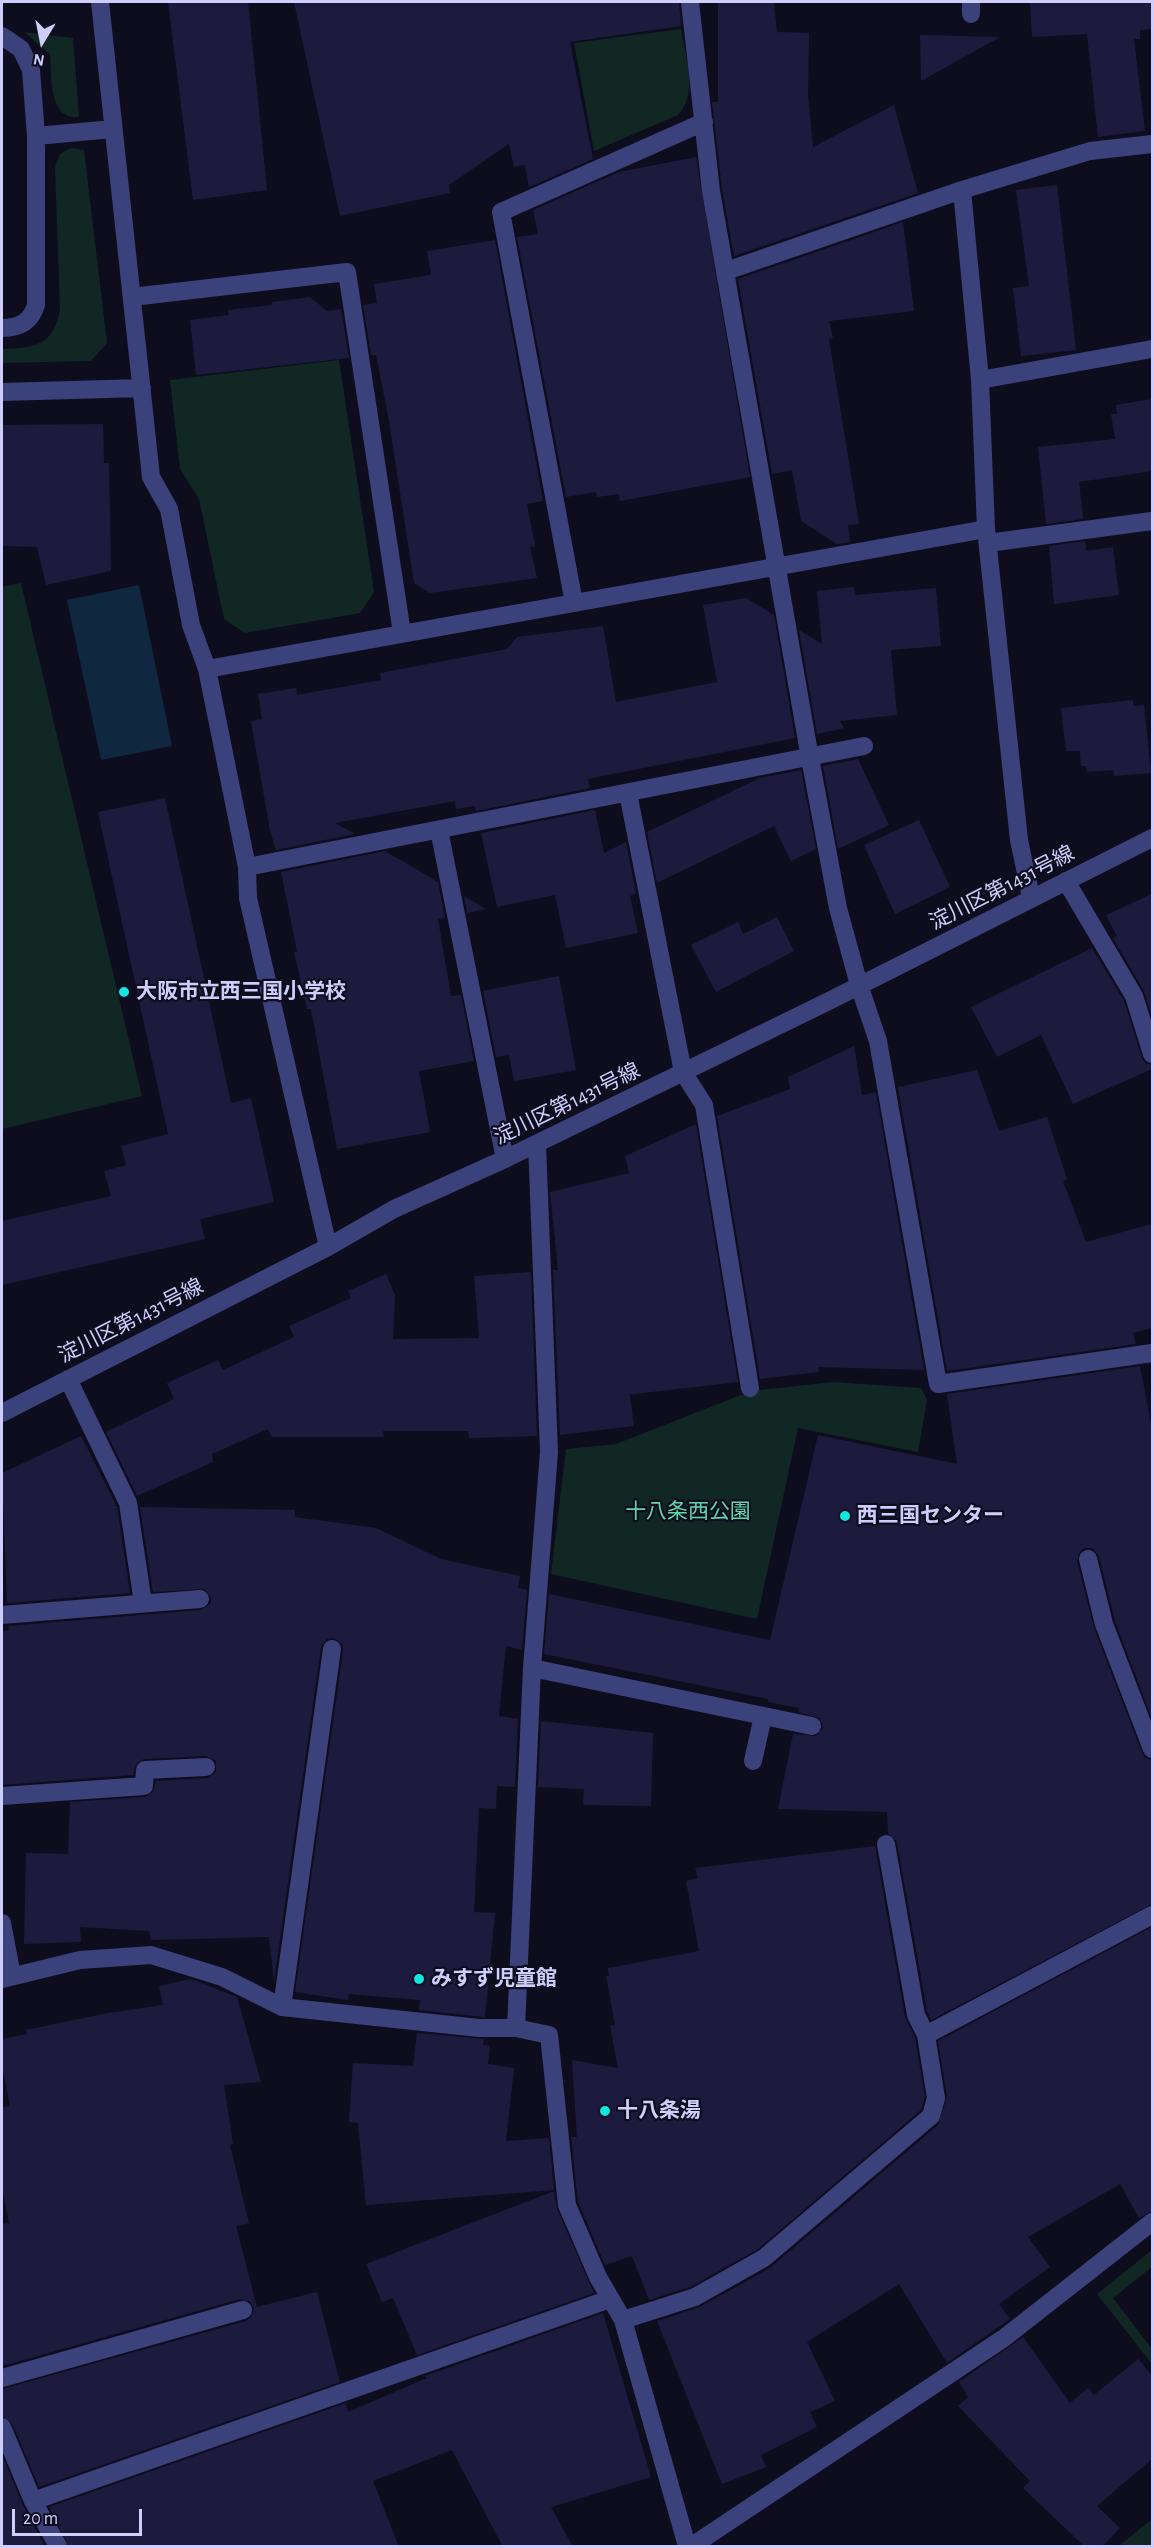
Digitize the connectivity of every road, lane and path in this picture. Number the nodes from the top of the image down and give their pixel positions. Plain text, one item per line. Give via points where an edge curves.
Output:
1 (100, 2) edge
2 (690, 2) edge
3 (2, 36) edge
4 (704, 122) junction
5 (113, 129) junction
6 (36, 136) junction
7 (1152, 144) edge
8 (962, 190) junction
9 (726, 271) junction
10 (132, 297) junction
11 (2, 328) edge
12 (1152, 349) edge
13 (980, 380) junction
14 (142, 388) junction
15 (2, 392) edge
16 (1152, 520) edge
17 (987, 536) junction
18 (777, 567) junction
19 (574, 603) junction
20 (402, 633) junction
21 (207, 669) junction
22 (864, 746) dead end
23 (810, 758) junction
24 (628, 793) junction
25 (439, 830) junction
26 (1152, 838) edge
27 (247, 867) junction
28 (1066, 881) junction
29 (1031, 897) junction
30 (859, 985) junction
31 (1152, 1054) edge
32 (683, 1072) junction
33 (537, 1144) junction
34 (505, 1159) junction
35 (328, 1247) junction
36 (1152, 1359) edge
37 (68, 1378) junction
38 (750, 1388) dead end
39 (2, 1413) edge
40 (1088, 1559) dead end
41 (200, 1599) dead end
42 (143, 1603) junction
43 (2, 1615) edge
44 (332, 1649) dead end
45 (532, 1668) junction
46 (763, 1716) junction
47 (812, 1726) dead end
48 (1151, 1738) edge
49 (753, 1761) dead end
50 (206, 1767) dead end
51 (2, 1796) edge
52 (886, 1844) dead end
53 (1152, 1915) edge
54 (2, 1923) edge
55 (7, 1978) edge
56 (282, 2007) junction
57 (516, 2028) junction
58 (926, 2035) junction
59 (1152, 2222) edge
60 (610, 2299) junction
61 (243, 2310) dead end
62 (623, 2320) junction
63 (2, 2378) edge
64 (2, 2427) edge
65 (6, 2450) edge
66 (33, 2501) junction
67 (58, 2547) edge
68 (687, 2547) edge
69 (692, 2547) edge

1 - 5 street
2 - 4 street
3 - 6 street via 21,49 28,62
4 - 9 street via 711,191
4 - 19 street via 501,212
5 - 6 street
5 - 10 street
6 - 11 street via 36,304 32,316 22,324
7 - 8 street via 1090,151
8 - 9 street
8 - 13 street
9 - 18 street
10 - 14 street
10 - 20 street via 347,272
12 - 13 street
13 - 17 street
14 - 15 street
14 - 21 street via 151,477 168,509 191,625
16 - 17 street
17 - 18 street
17 - 29 street via 1018,840
18 - 19 street
18 - 23 street
19 - 20 street
20 - 21 street
21 - 27 street
22 - 23 street
23 - 24 street
23 - 30 street via 838,908
24 - 25 street
24 - 32 street
25 - 27 street
25 - 34 street
26 - 28 street, 淀川区第1431号線
27 - 35 street via 248,898
28 - 29 street, 淀川区第1431号線
28 - 31 street via 1134,996
29 - 30 street, 淀川区第1431号線
30 - 32 street, 淀川区第1431号線
30 - 36 street via 878,1041 938,1384
32 - 33 street, 淀川区第1431号線
32 - 38 street via 704,1105
33 - 34 street, 淀川区第1431号線
33 - 45 street via 549,1452
34 - 35 street, 淀川区第1431号線 via 394,1209
35 - 37 street, 淀川区第1431号線
37 - 39 street, 淀川区第1431号線
37 - 42 street via 128,1503
40 - 48 street via 1104,1624
41 - 42 street
42 - 43 street
44 - 56 street
45 - 46 street
45 - 57 street
46 - 47 street
46 - 49 street
50 - 51 street via 145,1770 144,1786
52 - 58 street via 916,2015
53 - 58 street
54 - 55 street
55 - 56 street via 80,1960 151,1955 222,1977
56 - 57 street via 479,2028
57 - 60 street via 549,2035 567,2205
58 - 62 street via 936,2098 931,2116 764,2258 695,2297
59 - 69 street via 1004,2338
60 - 62 street
60 - 66 street
61 - 63 street
62 - 68 street
64 - 65 street
65 - 66 street
66 - 67 street

